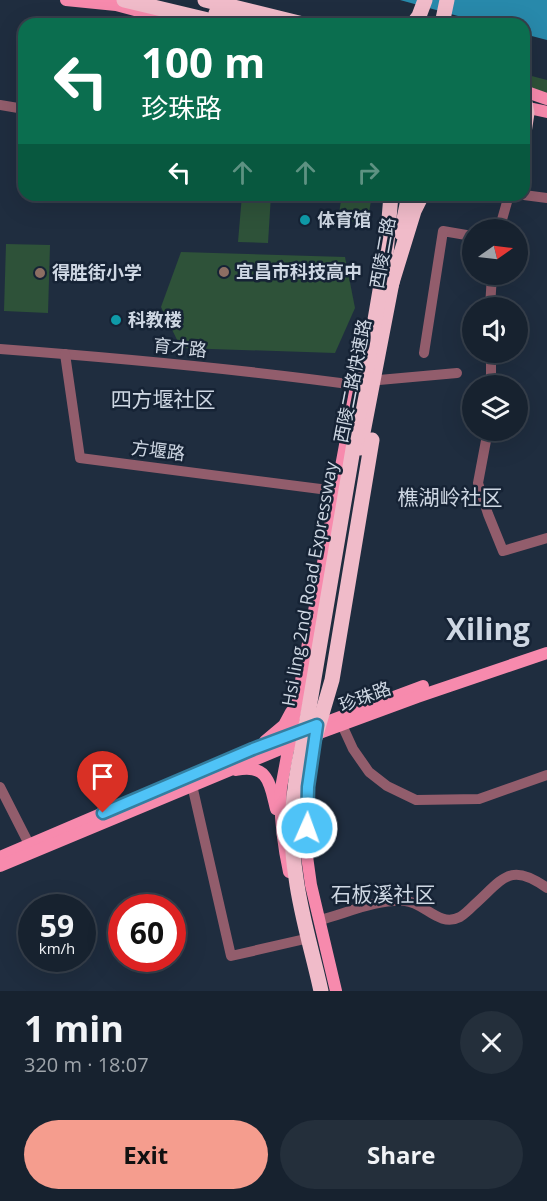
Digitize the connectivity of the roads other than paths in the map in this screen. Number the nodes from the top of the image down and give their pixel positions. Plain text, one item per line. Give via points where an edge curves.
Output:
1 (66, 0) edge
2 (124, 0) edge
3 (165, 0) edge
4 (193, 0) edge
5 (205, 0) edge
6 (427, 0) edge
7 (447, 0) edge
8 (143, 4) junction
9 (165, 18) edge
10 (178, 18) edge
11 (200, 18) edge
12 (236, 18) edge
13 (265, 18) edge
14 (278, 18) edge
15 (418, 18) edge
16 (426, 18) edge
17 (443, 18) edge
18 (530, 93) edge
19 (547, 99) edge
20 (0, 105) edge
21 (530, 107) edge
22 (18, 108) edge
23 (547, 111) edge
24 (530, 196) edge
25 (547, 198) edge
26 (393, 201) edge
27 (393, 201) edge
28 (409, 201) edge
29 (409, 201) edge
30 (419, 201) edge
31 (507, 201) edge
32 (502, 219) edge
33 (462, 234) edge
34 (390, 289) junction
35 (0, 350) edge
36 (424, 353) dead end
37 (64, 354) junction
38 (383, 358) joint
39 (458, 373) dead end
40 (380, 380) junction
41 (356, 385) junction
42 (486, 441) edge
43 (336, 491) junction
44 (547, 538) edge
45 (547, 646) edge
46 (547, 653) edge
47 (296, 703) junction
48 (342, 725) junction
49 (316, 730) junction
50 (289, 740) junction
51 (253, 749) junction
52 (307, 765) junction
53 (547, 775) edge
54 (209, 778) junction
55 (192, 785) junction
56 (0, 787) edge
57 (283, 843) junction
58 (29, 844) junction
59 (0, 857) edge
60 (0, 866) edge
61 (547, 888) edge
62 (320, 920) junction
63 (305, 939) junction
64 (319, 991) edge
65 (330, 991) edge
66 (336, 991) edge

1 - 9 main road via 116,5
2 - 8 highway
3 - 12 highway
4 - 13 main road
5 - 14 highway
6 - 15 highway
6 - 16 highway
7 - 17 highway
8 - 10 highway
8 - 11 highway
18 - 19 main road
20 - 22 street
21 - 23 main road
24 - 25 street
26 - 64 highway, Hsi ling 2nd Road Expressway, bridge via 295,780 292,831 296,879
27 - 41 main road, 西陵二路
28 - 34 highway, bridge
29 - 38 main road, 西陵二路
30 - 34 highway, bridge
31 - 32 street
33 - 36 street via 443,231
34 - 52 highway, 西陵二路快速路, bridge via 334,587
35 - 37 street, 育才路
37 - 41 street, 育才路
37 - 43 street, 方堰路 via 80,458
38 - 40 highway
39 - 40 street
40 - 49 main road
40 - 52 highway, bridge via 332,680
41 - 43 main road, 西陵二路
42 - 44 street via 478,483 503,551
43 - 47 main road, 西陵二路
45 - 49 main road, 珍珠路 via 414,689
46 - 48 main road, 珍珠路
47 - 50 main road, 西陵二路
47 - 51 main road via 284,725
48 - 49 main road, 珍珠路
48 - 53 street via 369,772 416,800 479,799
49 - 50 main road, 珍珠路
49 - 62 main road via 308,787 306,849
50 - 51 main road, 珍珠路
50 - 54 main road, 珍珠路
50 - 57 main road, 西陵二路 via 280,805
51 - 58 main road, 珍珠路
52 - 65 highway via 301,809 301,855
54 - 55 main road, 珍珠路
54 - 57 main road via 242,769 266,775
55 - 60 main road, 珍珠路
55 - 63 street via 231,956
56 - 58 street
57 - 63 main road, 西陵二路
58 - 59 main road, 珍珠路
61 - 62 street via 518,873 501,880 460,917 447,920 408,901 383,902
62 - 66 main road
63 - 64 main road, 西陵二路

